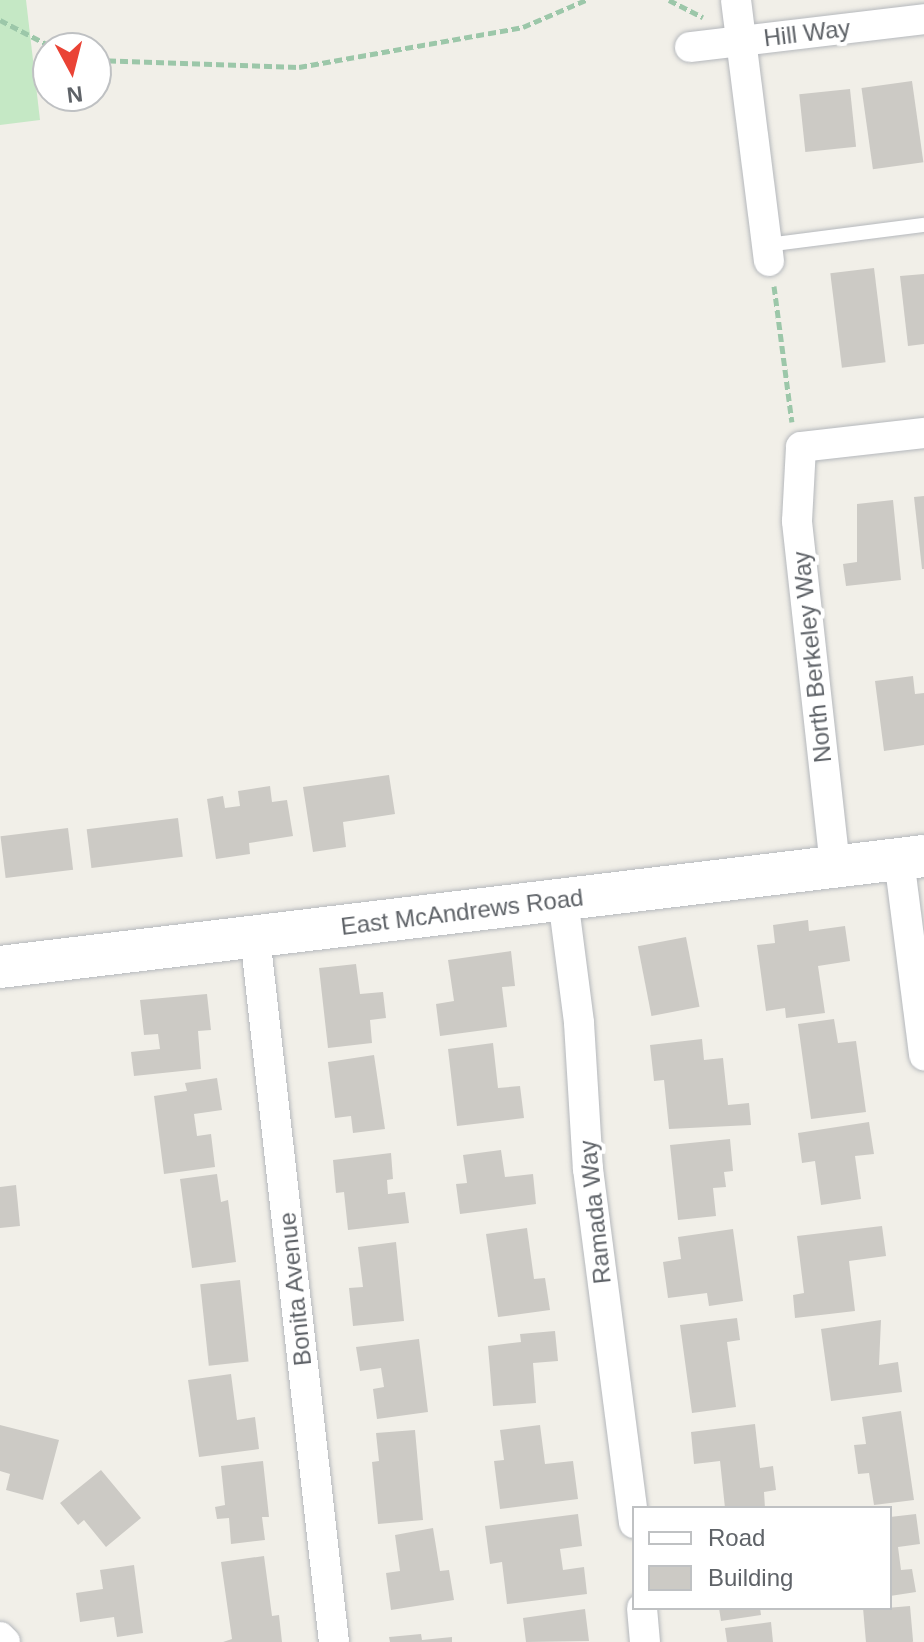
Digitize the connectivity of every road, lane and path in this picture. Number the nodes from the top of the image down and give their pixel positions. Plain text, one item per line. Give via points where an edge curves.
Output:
1 (586, 0) edge
2 (736, 0) edge
3 (924, 19) edge
4 (0, 20) edge
5 (32, 37) edge
6 (741, 41) junction
7 (690, 47) dead end
8 (112, 61) edge
9 (924, 225) edge
10 (768, 253) junction
11 (924, 433) edge
12 (801, 447) junction
13 (912, 857) edge
14 (835, 866) junction
15 (563, 899) junction
16 (255, 936) junction
17 (0, 967) edge
18 (924, 1055) edge
19 (632, 1508) edge
20 (642, 1610) edge
21 (0, 1637) edge
22 (5, 1642) edge
23 (334, 1642) edge
24 (645, 1642) edge

1 - 8 path via 523,27 299,67
2 - 6 street
3 - 6 street, Hill Way
4 - 5 path
6 - 7 street, Hill Way
6 - 10 street
9 - 10 lane
10 - 12 path via 788,411
11 - 12 street
12 - 14 street, North Berkeley Way via 797,521
13 - 14 main road, East McAndrews Road
13 - 18 street
14 - 15 main road, East McAndrews Road
15 - 16 main road, East McAndrews Road
15 - 19 street, Ramada Way via 588,1169
16 - 17 main road, East McAndrews Road
16 - 23 street, Bonita Avenue
20 - 24 street
21 - 22 street

